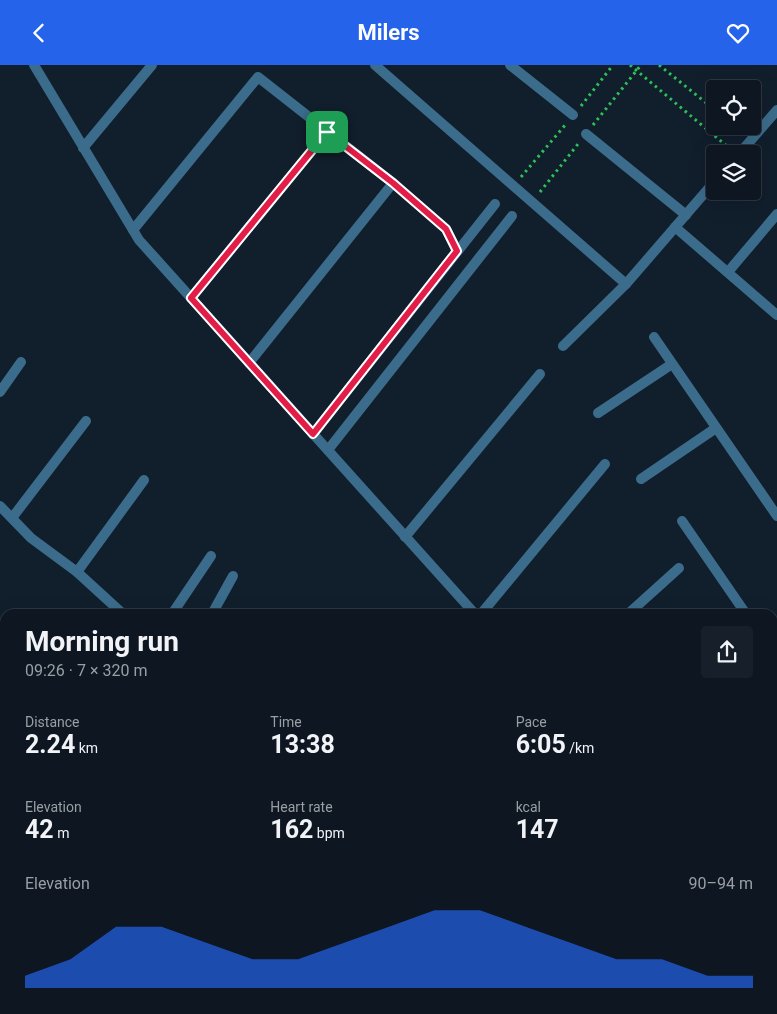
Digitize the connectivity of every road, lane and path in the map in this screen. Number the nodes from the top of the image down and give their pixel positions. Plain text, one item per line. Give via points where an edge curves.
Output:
1 (34, 65) edge
2 (152, 65) edge
3 (375, 65) edge
4 (510, 65) edge
5 (613, 65) edge
6 (630, 65) edge
7 (641, 65) edge
8 (659, 65) edge
9 (636, 71) junction
10 (706, 103) edge
11 (777, 110) edge
12 (573, 115) junction
13 (327, 132) junction
14 (586, 135) junction
15 (725, 145) edge
16 (747, 145) edge
17 (83, 148) junction
18 (393, 183) junction
19 (514, 185) junction
20 (706, 192) edge
21 (532, 202) junction
22 (495, 204) dead end
23 (777, 214) edge
24 (686, 215) junction
25 (512, 216) dead end
26 (675, 227) junction
27 (133, 230) junction
28 (457, 251) junction
29 (728, 272) junction
30 (626, 284) junction
31 (191, 298) junction
32 (777, 315) edge
33 (654, 337) dead end
34 (563, 346) dead end
35 (21, 362) dead end
36 (249, 363) junction
37 (672, 365) junction
38 (540, 374) dead end
39 (0, 392) edge
40 (598, 413) dead end
41 (86, 421) dead end
42 (716, 428) junction
43 (313, 434) junction
44 (328, 450) junction
45 (605, 464) dead end
46 (641, 479) dead end
47 (144, 480) dead end
48 (0, 506) edge
49 (777, 516) edge
50 (12, 518) junction
51 (682, 521) dead end
52 (406, 537) junction
53 (211, 555) dead end
54 (679, 568) dead end
55 (77, 572) junction
56 (233, 576) dead end
57 (118, 609) edge
58 (175, 609) edge
59 (215, 609) edge
60 (471, 609) edge
61 (484, 609) edge
62 (634, 609) edge
63 (743, 609) edge

1 - 17 street
2 - 17 street
3 - 19 street
4 - 12 street
5 - 12 path
6 - 9 path
7 - 9 path
8 - 10 path
9 - 14 path
9 - 15 path
11 - 16 street
12 - 19 path
13 - 18 street
13 - 27 street via 258,77
13 - 31 street
14 - 21 path
14 - 24 street
17 - 27 street
18 - 28 street via 446,229
18 - 36 street
19 - 21 street
20 - 24 street
21 - 30 street
22 - 28 street
23 - 29 street
24 - 26 street
25 - 44 street
26 - 29 street
26 - 30 street
27 - 31 street
28 - 43 street
29 - 32 street
30 - 34 street
31 - 36 street
33 - 37 street
35 - 39 street
36 - 43 street
37 - 40 street
37 - 42 street
38 - 52 street
41 - 50 street
42 - 46 street
42 - 49 street
43 - 44 street
44 - 52 street
45 - 61 street
47 - 55 street
48 - 50 street
50 - 55 street via 31,538
51 - 63 street
52 - 60 street
53 - 58 street
54 - 62 street
55 - 57 street
56 - 59 street

